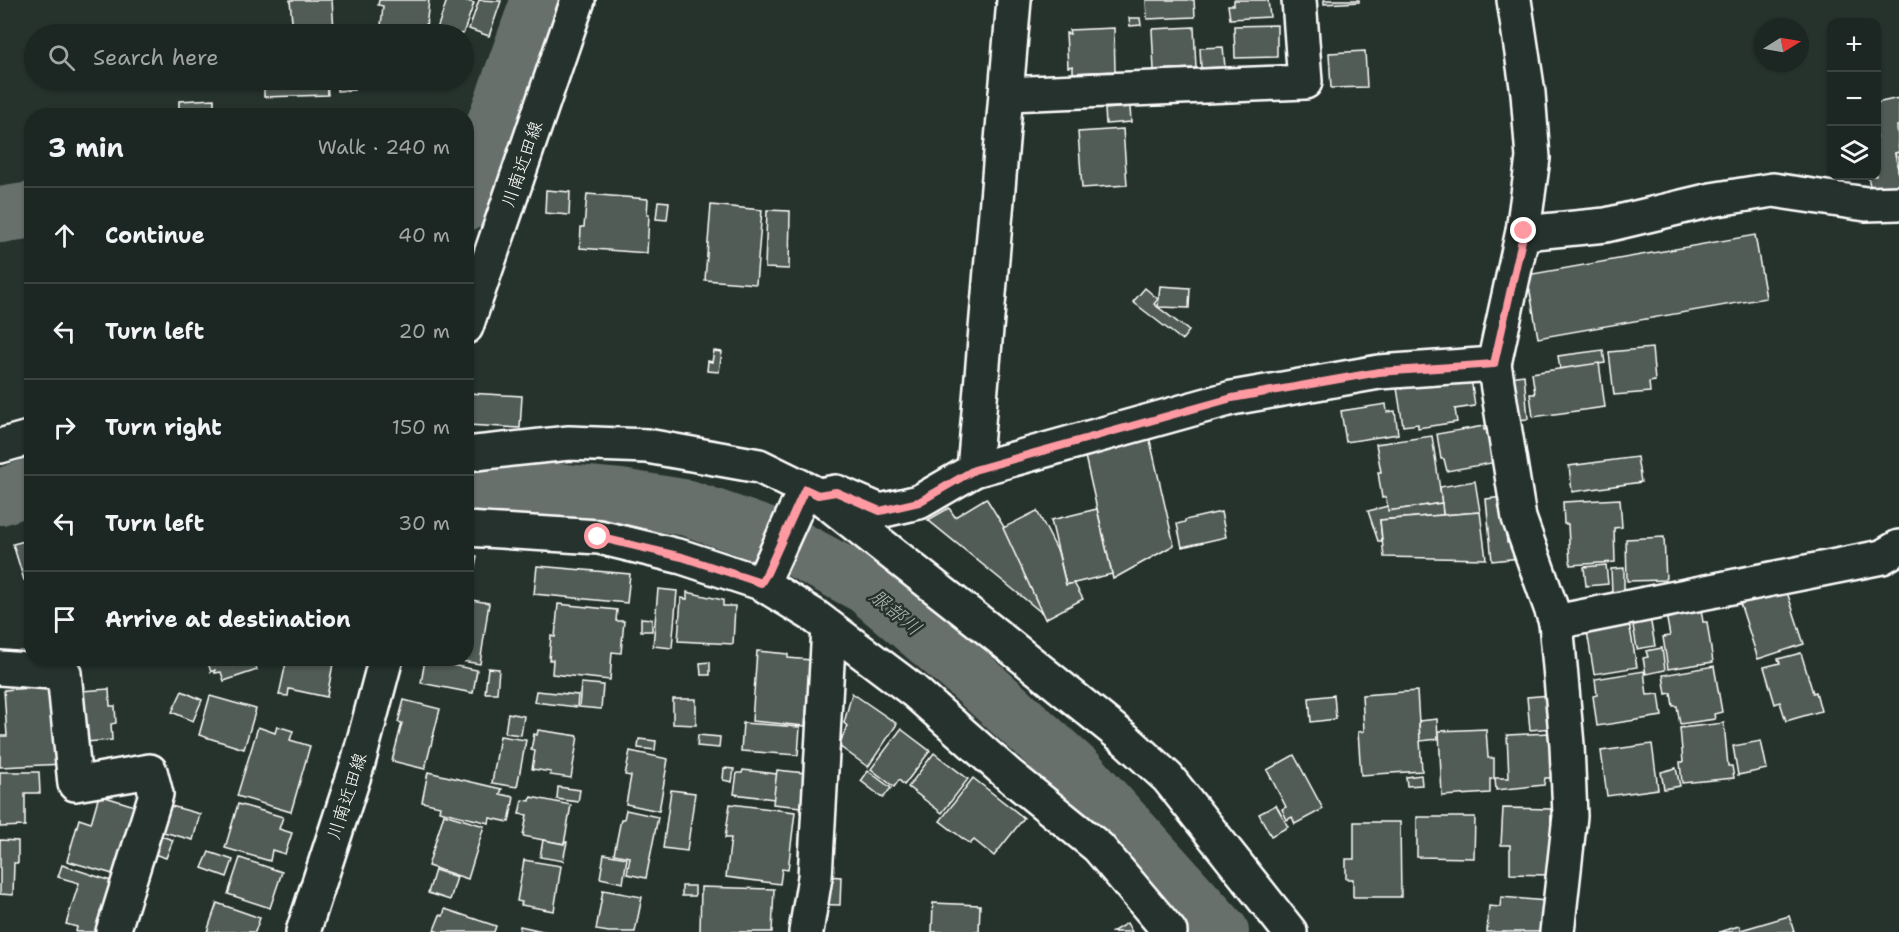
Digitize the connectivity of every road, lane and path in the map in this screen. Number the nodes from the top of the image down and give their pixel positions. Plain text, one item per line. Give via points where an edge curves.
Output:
1 (578, 0) edge
2 (1014, 0) edge
3 (1299, 0) edge
4 (1514, 0) edge
5 (1006, 94) junction
6 (1899, 203) edge
7 (1524, 231) junction
8 (474, 304) edge
9 (1494, 364) junction
10 (24, 439) edge
11 (0, 446) edge
12 (474, 453) edge
13 (974, 470) junction
14 (807, 496) junction
15 (474, 529) edge
16 (1899, 547) edge
17 (764, 578) junction
18 (1556, 622) junction
19 (829, 628) junction
20 (24, 649) edge
21 (0, 656) edge
22 (384, 666) edge
23 (0, 668) edge
24 (112, 932) edge
25 (303, 932) edge
26 (806, 932) edge
27 (1170, 932) edge
28 (1290, 932) edge
29 (1557, 932) edge

1 - 8 street, 川南近田線
2 - 5 street
3 - 5 street via 1305,82
4 - 7 street via 1533,158
5 - 13 street
6 - 7 street via 1866,204 1773,190 1606,225
7 - 9 street
9 - 13 street via 1379,372 1232,398
9 - 18 street via 1519,518
10 - 11 street
12 - 14 street via 569,443 647,446 759,466
13 - 14 street via 919,502 880,511 836,492
14 - 17 street
14 - 28 street via 996,634 1134,747 1168,778
15 - 17 street via 598,537
16 - 18 street via 1882,557
17 - 19 street
18 - 29 street via 1570,816
19 - 26 street via 815,877
19 - 27 street via 914,691 1098,847
20 - 21 street
22 - 25 street, 川南近田線 via 358,763
23 - 24 street via 64,673 75,784 150,771 156,794

